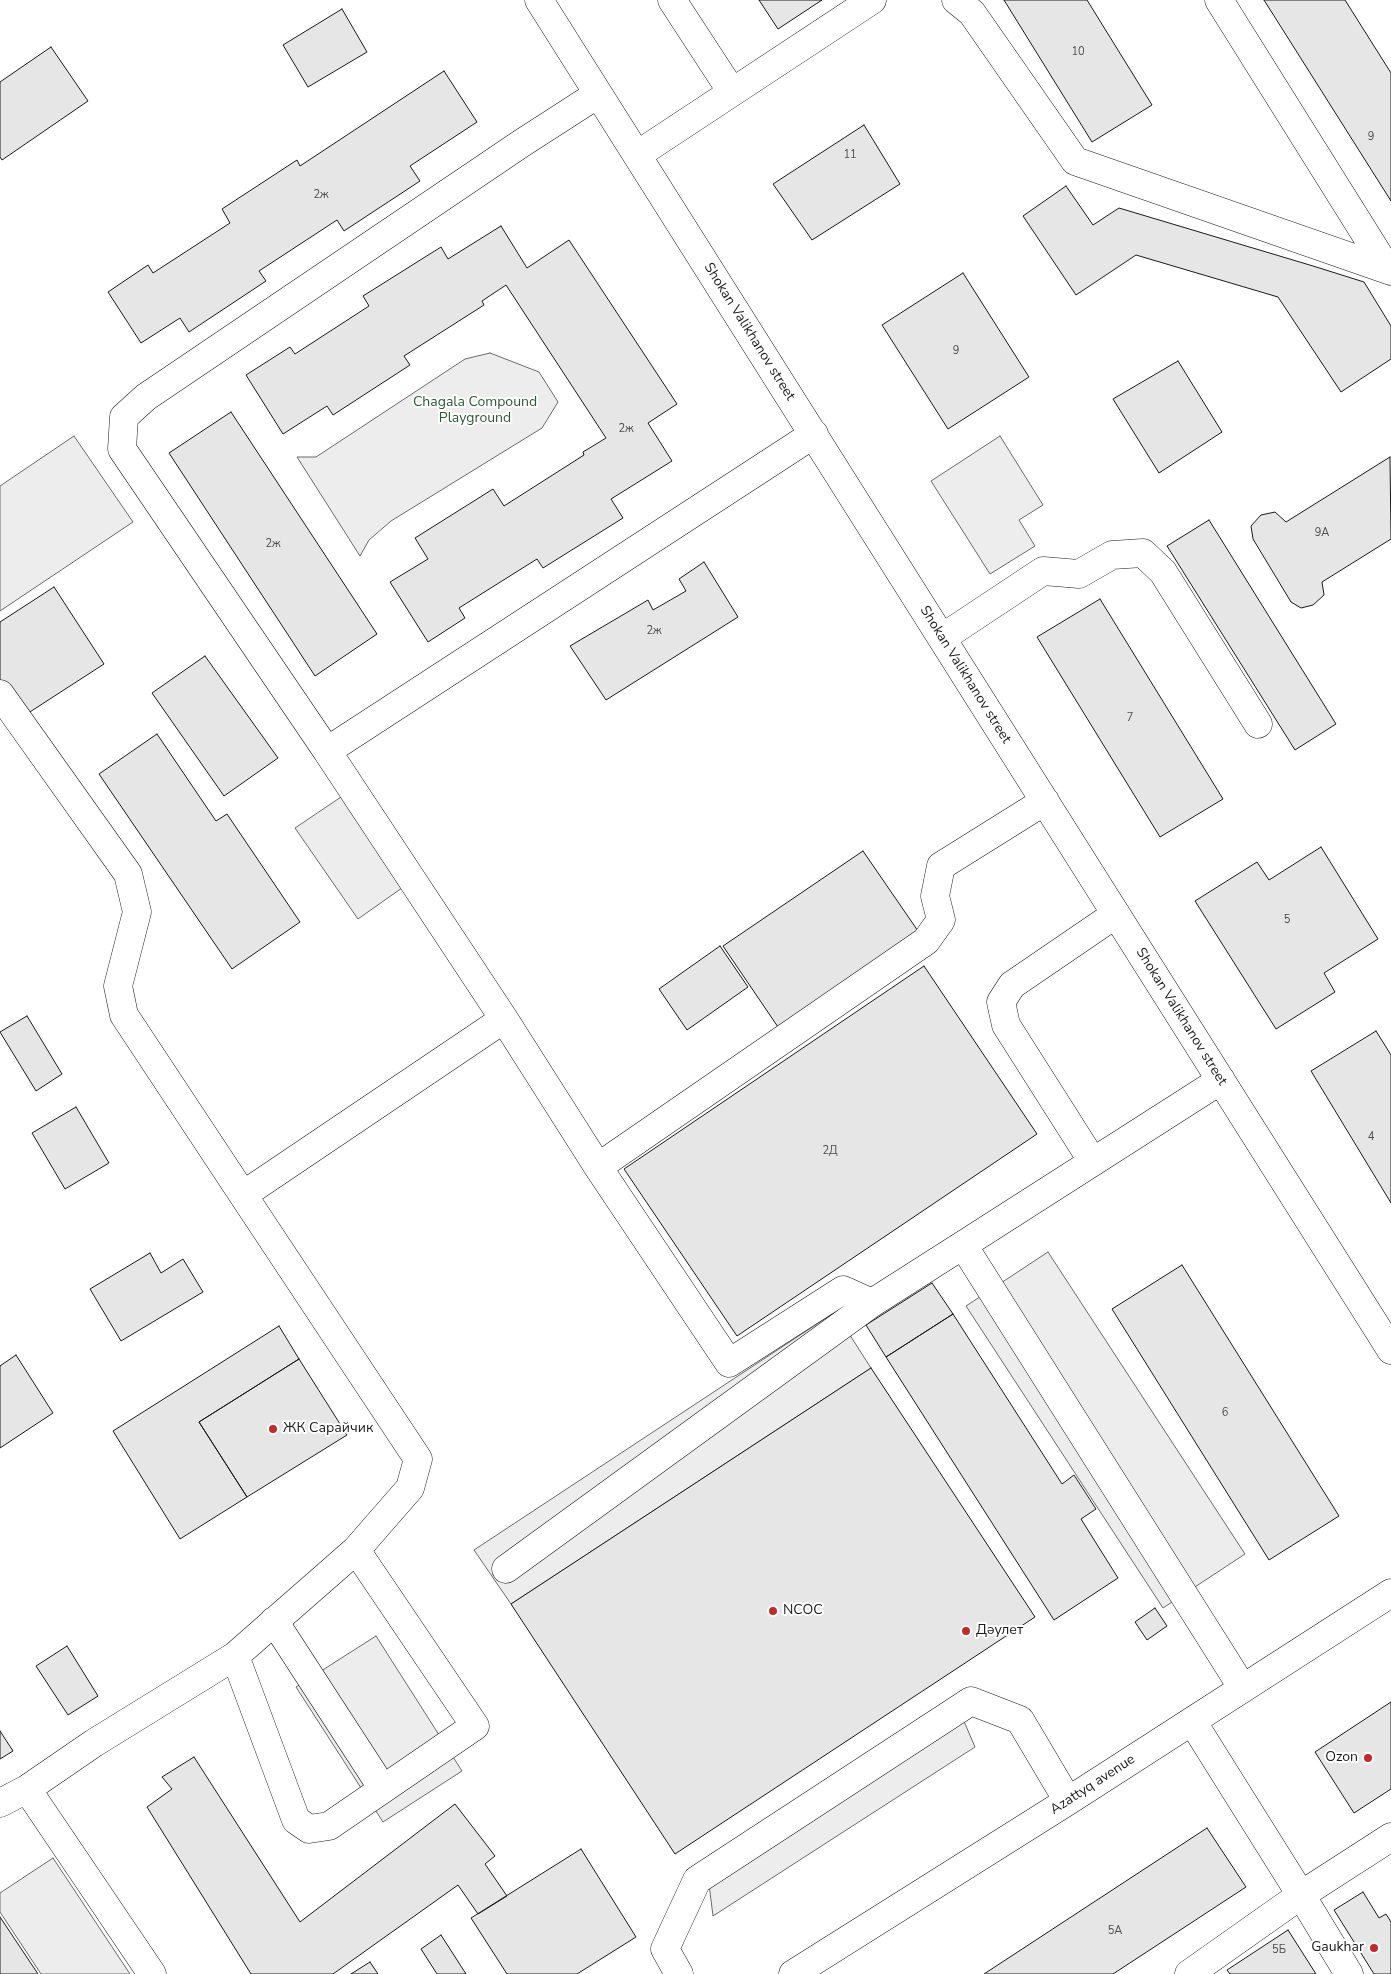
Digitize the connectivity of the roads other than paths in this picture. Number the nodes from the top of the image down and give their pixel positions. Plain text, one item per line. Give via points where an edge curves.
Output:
1 (539, 0) edge
2 (672, 0) edge
3 (872, 0) edge
4 (956, 0) edge
5 (1219, 0) edge
6 (732, 92) junction
7 (598, 94) junction
8 (637, 154) junction
9 (1389, 271) edge
10 (814, 434) junction
11 (942, 638) junction
12 (0, 694) edge
13 (1258, 724) dead end
14 (327, 752) junction
15 (1045, 801) junction
16 (1116, 914) junction
17 (504, 1019) junction
18 (1221, 1080) junction
19 (1093, 1162) junction
20 (598, 1167) junction
21 (243, 1195) junction
22 (963, 1245) junction
23 (872, 1302) junction
24 (1391, 1350) edge
25 (356, 1550) junction
26 (506, 1569) dead end
27 (1391, 1593) edge
28 (274, 1621) junction
29 (234, 1656) junction
30 (1242, 1687) junction
31 (1192, 1721) junction
32 (27, 1789) junction
33 (383, 1789) junction
34 (1068, 1801) junction
35 (0, 1803) edge
36 (1391, 1836) edge
37 (1301, 1895) junction
38 (821, 1966) edge
39 (152, 1974) edge
40 (679, 1974) edge
41 (793, 1974) edge
42 (1189, 1974) edge
43 (1350, 1974) edge

1 - 7 street, Shokan Valikhanov street
2 - 6 street
3 - 6 street
4 - 9 street via 972,13 1075,161
5 - 9 street
6 - 8 street
7 - 8 street, Shokan Valikhanov street
7 - 14 street via 146,397 124,417 122,449
8 - 10 street, Shokan Valikhanov street
10 - 11 street, Shokan Valikhanov street
10 - 14 street
11 - 13 street via 1043,571 1079,574 1112,554 1143,553 1162,572
11 - 15 street, Shokan Valikhanov street
12 - 21 street via 128,874 137,912 118,986 124,1015
14 - 17 street
15 - 16 street, Shokan Valikhanov street
15 - 20 street via 941,866 935,896 941,920 926,941
16 - 18 street, Shokan Valikhanov street
16 - 19 street via 1012,985 1001,1002 1006,1025
17 - 20 street
17 - 21 street
18 - 19 street
18 - 24 street, Shokan Valikhanov street
19 - 22 street
20 - 23 street via 730,1363 842,1290
21 - 25 street via 418,1459 410,1488
22 - 23 street
22 - 30 street
23 - 26 street
25 - 28 street
25 - 33 street via 475,1726
27 - 30 street, Azattyq avenue
28 - 29 street
28 - 33 street
29 - 32 street
29 - 33 street via 296,1820 309,1829 330,1826
30 - 31 street, Azattyq avenue
31 - 34 street, Azattyq avenue
31 - 37 street
32 - 35 street
32 - 39 street
34 - 38 street, Azattyq avenue
34 - 40 street via 1020,1720 971,1701 697,1880 665,1949
36 - 37 street
37 - 42 street
37 - 43 street
38 - 41 street, Azattyq avenue

